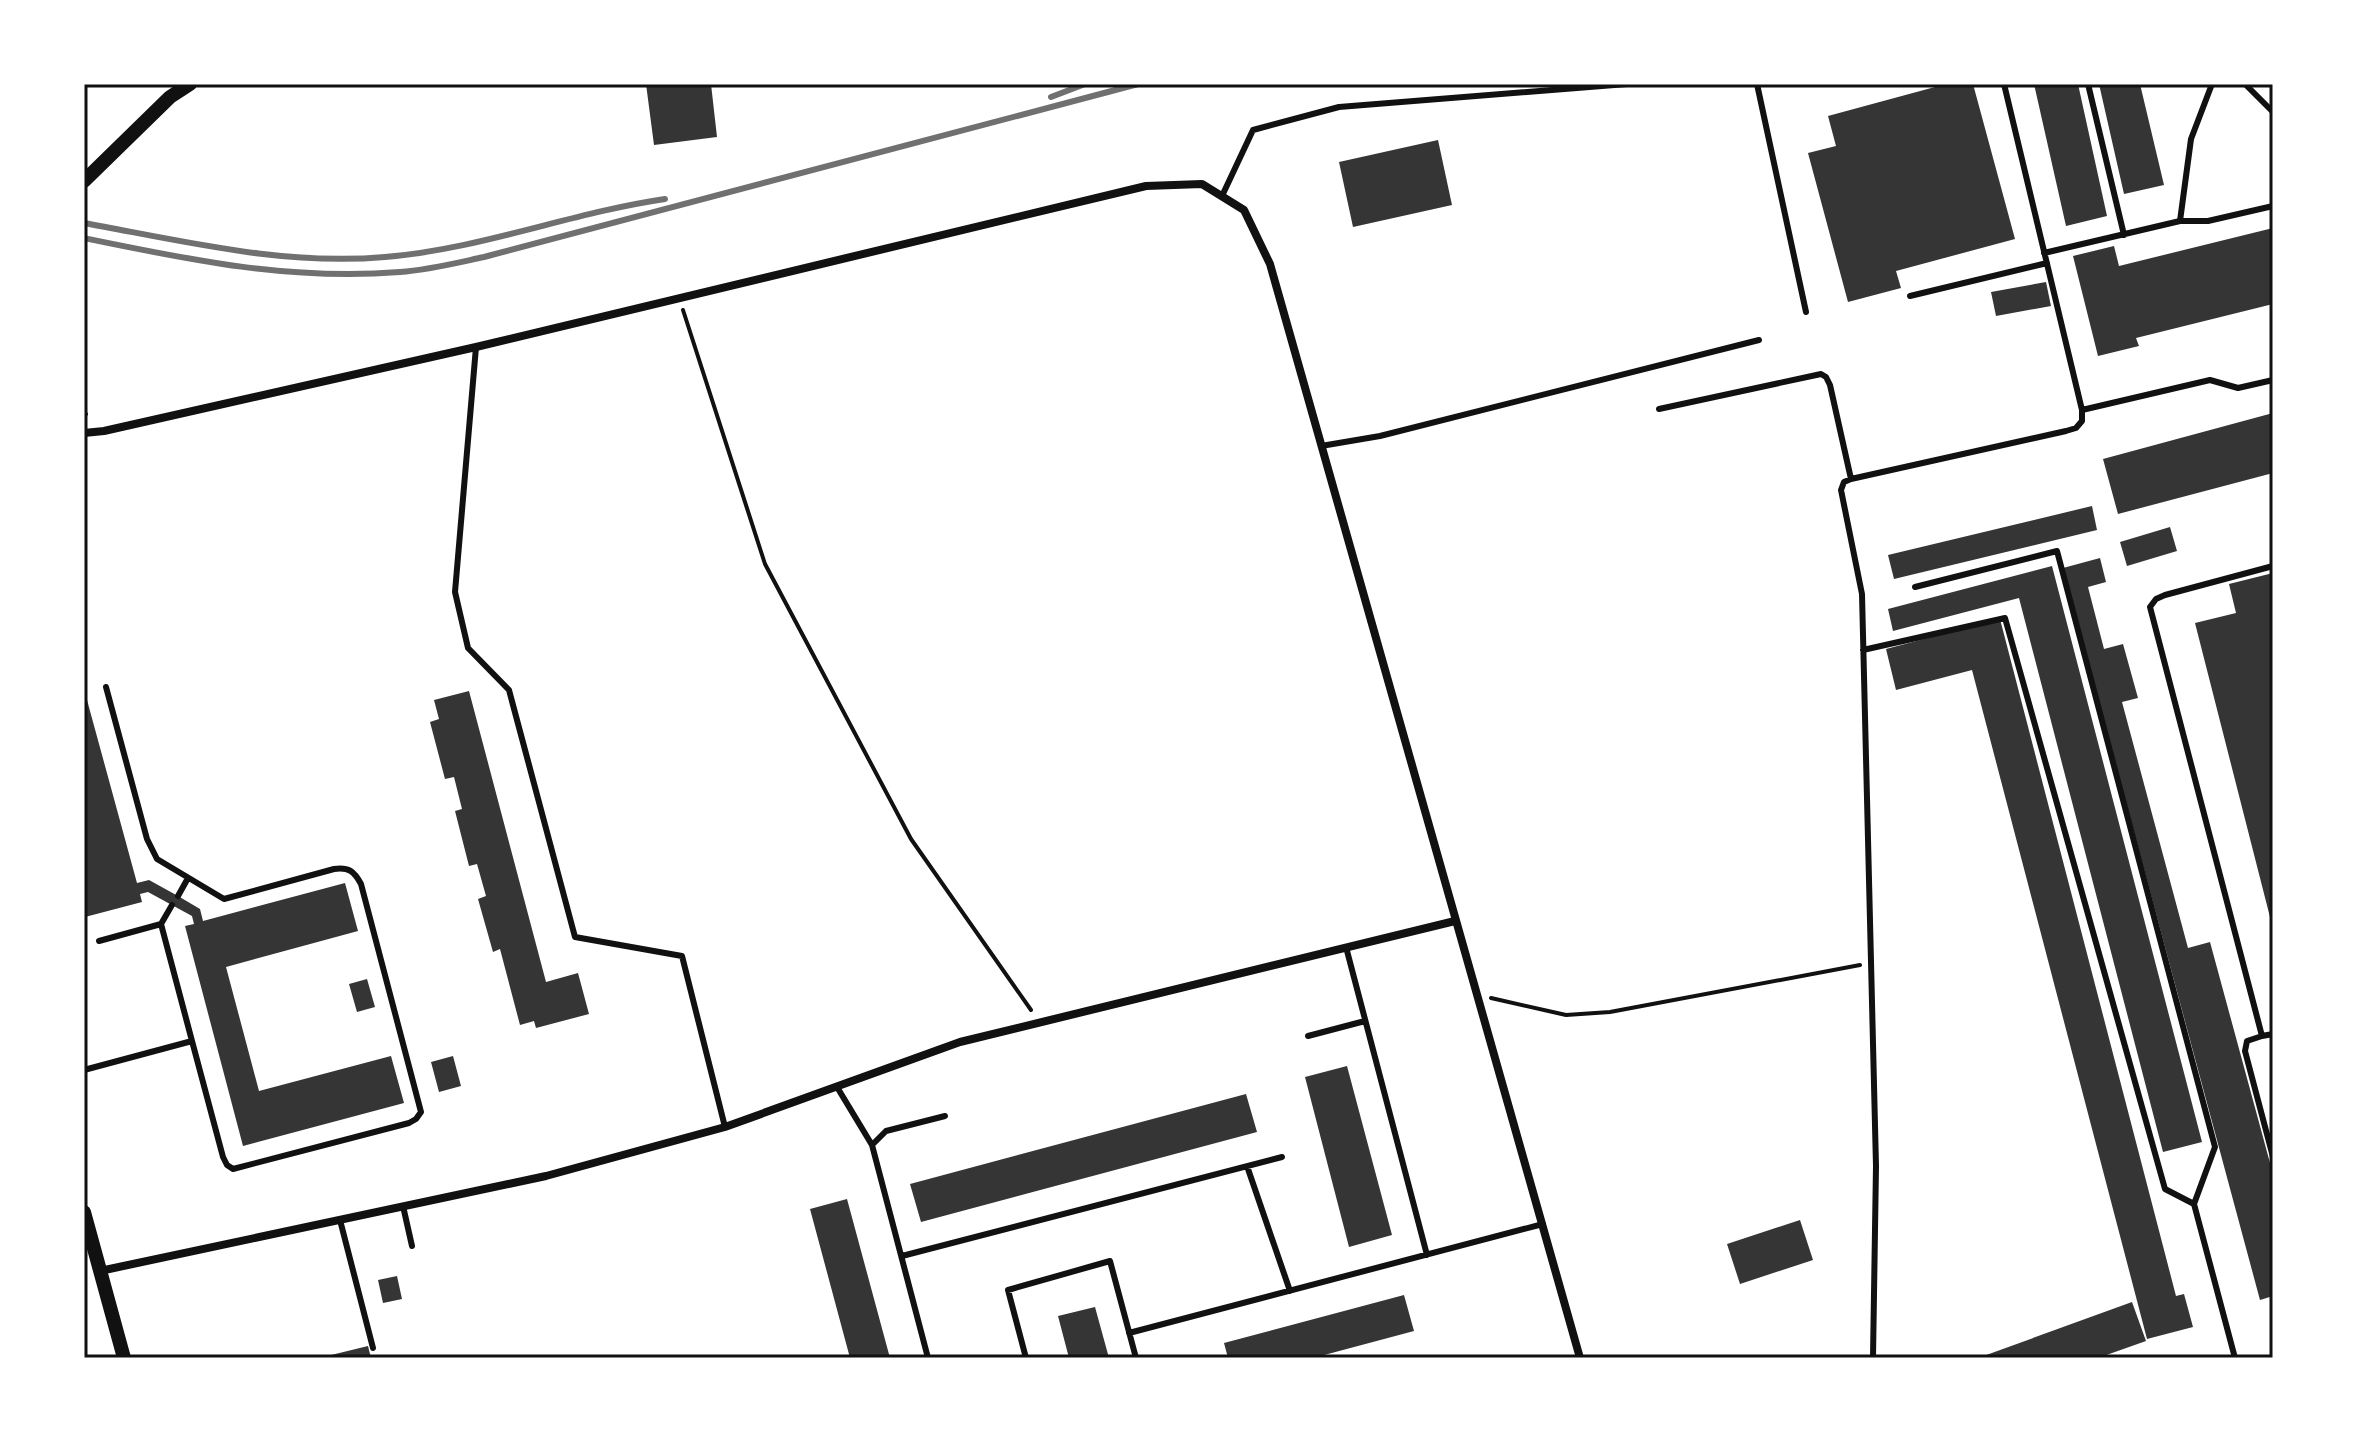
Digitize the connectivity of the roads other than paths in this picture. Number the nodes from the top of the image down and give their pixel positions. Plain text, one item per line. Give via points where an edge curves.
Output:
1 (190, 84) edge
2 (1627, 84) edge
3 (1757, 84) edge
4 (2004, 84) edge
5 (2088, 84) edge
6 (2212, 84) edge
7 (2245, 84) edge
8 (2273, 112) edge
9 (84, 181) edge
10 (1222, 196) junction
11 (2273, 206) edge
12 (2180, 221) junction
13 (2124, 235) junction
14 (2044, 253) junction
15 (2047, 263) junction
16 (1910, 296) dead end
17 (1806, 312) dead end
18 (1759, 340) dead end
19 (476, 347) junction
20 (2273, 380) edge
21 (1659, 409) dead end
22 (2082, 410) junction
23 (84, 433) edge
24 (1321, 446) junction
25 (1851, 479) junction
26 (2273, 566) edge
27 (1915, 587) dead end
28 (1863, 650) junction
29 (106, 687) dead end
30 (188, 878) junction
31 (178, 896) dead end
32 (172, 905) dead end
33 (1455, 921) junction
34 (161, 924) junction
35 (99, 941) dead end
36 (1346, 947) junction
37 (1365, 1021) junction
38 (2273, 1034) edge
39 (1308, 1036) dead end
40 (2262, 1036) junction
41 (192, 1041) junction
42 (84, 1070) edge
43 (837, 1087) junction
44 (945, 1116) dead end
45 (725, 1127) junction
46 (872, 1145) junction
47 (1282, 1157) dead end
48 (2273, 1157) edge
49 (1247, 1166) junction
50 (2194, 1204) junction
51 (403, 1206) junction
52 (84, 1212) edge
53 (340, 1220) junction
54 (1544, 1224) junction
55 (412, 1246) dead end
56 (1427, 1255) junction
57 (902, 1256) junction
58 (100, 1271) junction
59 (1290, 1291) junction
60 (1129, 1333) junction
61 (373, 1348) dead end
62 (124, 1358) edge
63 (928, 1358) edge
64 (1026, 1358) edge
65 (1136, 1358) edge
66 (1580, 1358) edge
67 (1873, 1358) edge
68 (2235, 1358) edge

1 - 9 street
2 - 10 lane via 1339,107 1253,130
3 - 17 lane
4 - 14 lane
5 - 13 lane
6 - 12 lane via 2191,139
7 - 8 lane
10 - 19 street via 1202,184 1146,186
10 - 24 street via 1244,210 1270,264
11 - 12 lane via 2208,221
12 - 13 lane
13 - 14 lane
14 - 15 lane
15 - 16 lane
15 - 22 lane
18 - 24 lane via 1380,436
19 - 23 street
19 - 45 lane via 455,592 468,648 509,690 575,937 682,956
20 - 22 lane via 2238,388 2210,380
21 - 25 lane via 1821,374 1830,385
22 - 25 lane via 2082,421 2066,431
24 - 33 street
25 - 28 lane via 1844,482 1841,500 1862,594
26 - 40 lane via 2165,595 2150,607
27 - 50 lane via 2057,551 2215,1147
28 - 50 lane via 2005,618 2165,1189
28 - 67 lane via 1876,1166
29 - 30 lane via 152,852
30 - 31 lane
30 - 41 lane via 224,899 334,869 355,872 421,1112 409,1123 233,1169 223,1157
32 - 34 lane
33 - 36 street
33 - 54 street
34 - 35 lane
34 - 41 lane
36 - 37 lane
36 - 43 street via 960,1042
37 - 39 lane
37 - 56 lane
38 - 40 lane
40 - 48 lane via 2244,1046
41 - 42 lane
43 - 45 street
43 - 46 lane
44 - 46 lane via 886,1131
45 - 51 street via 546,1176
46 - 57 lane
47 - 49 lane
49 - 57 lane
49 - 59 lane
50 - 68 lane
51 - 53 street
51 - 55 lane
52 - 58 street
53 - 58 street
53 - 61 lane
54 - 56 lane
54 - 66 street
56 - 59 lane
57 - 63 lane
58 - 62 street
59 - 60 lane
60 - 64 lane via 1110,1261 1008,1290
60 - 65 lane

